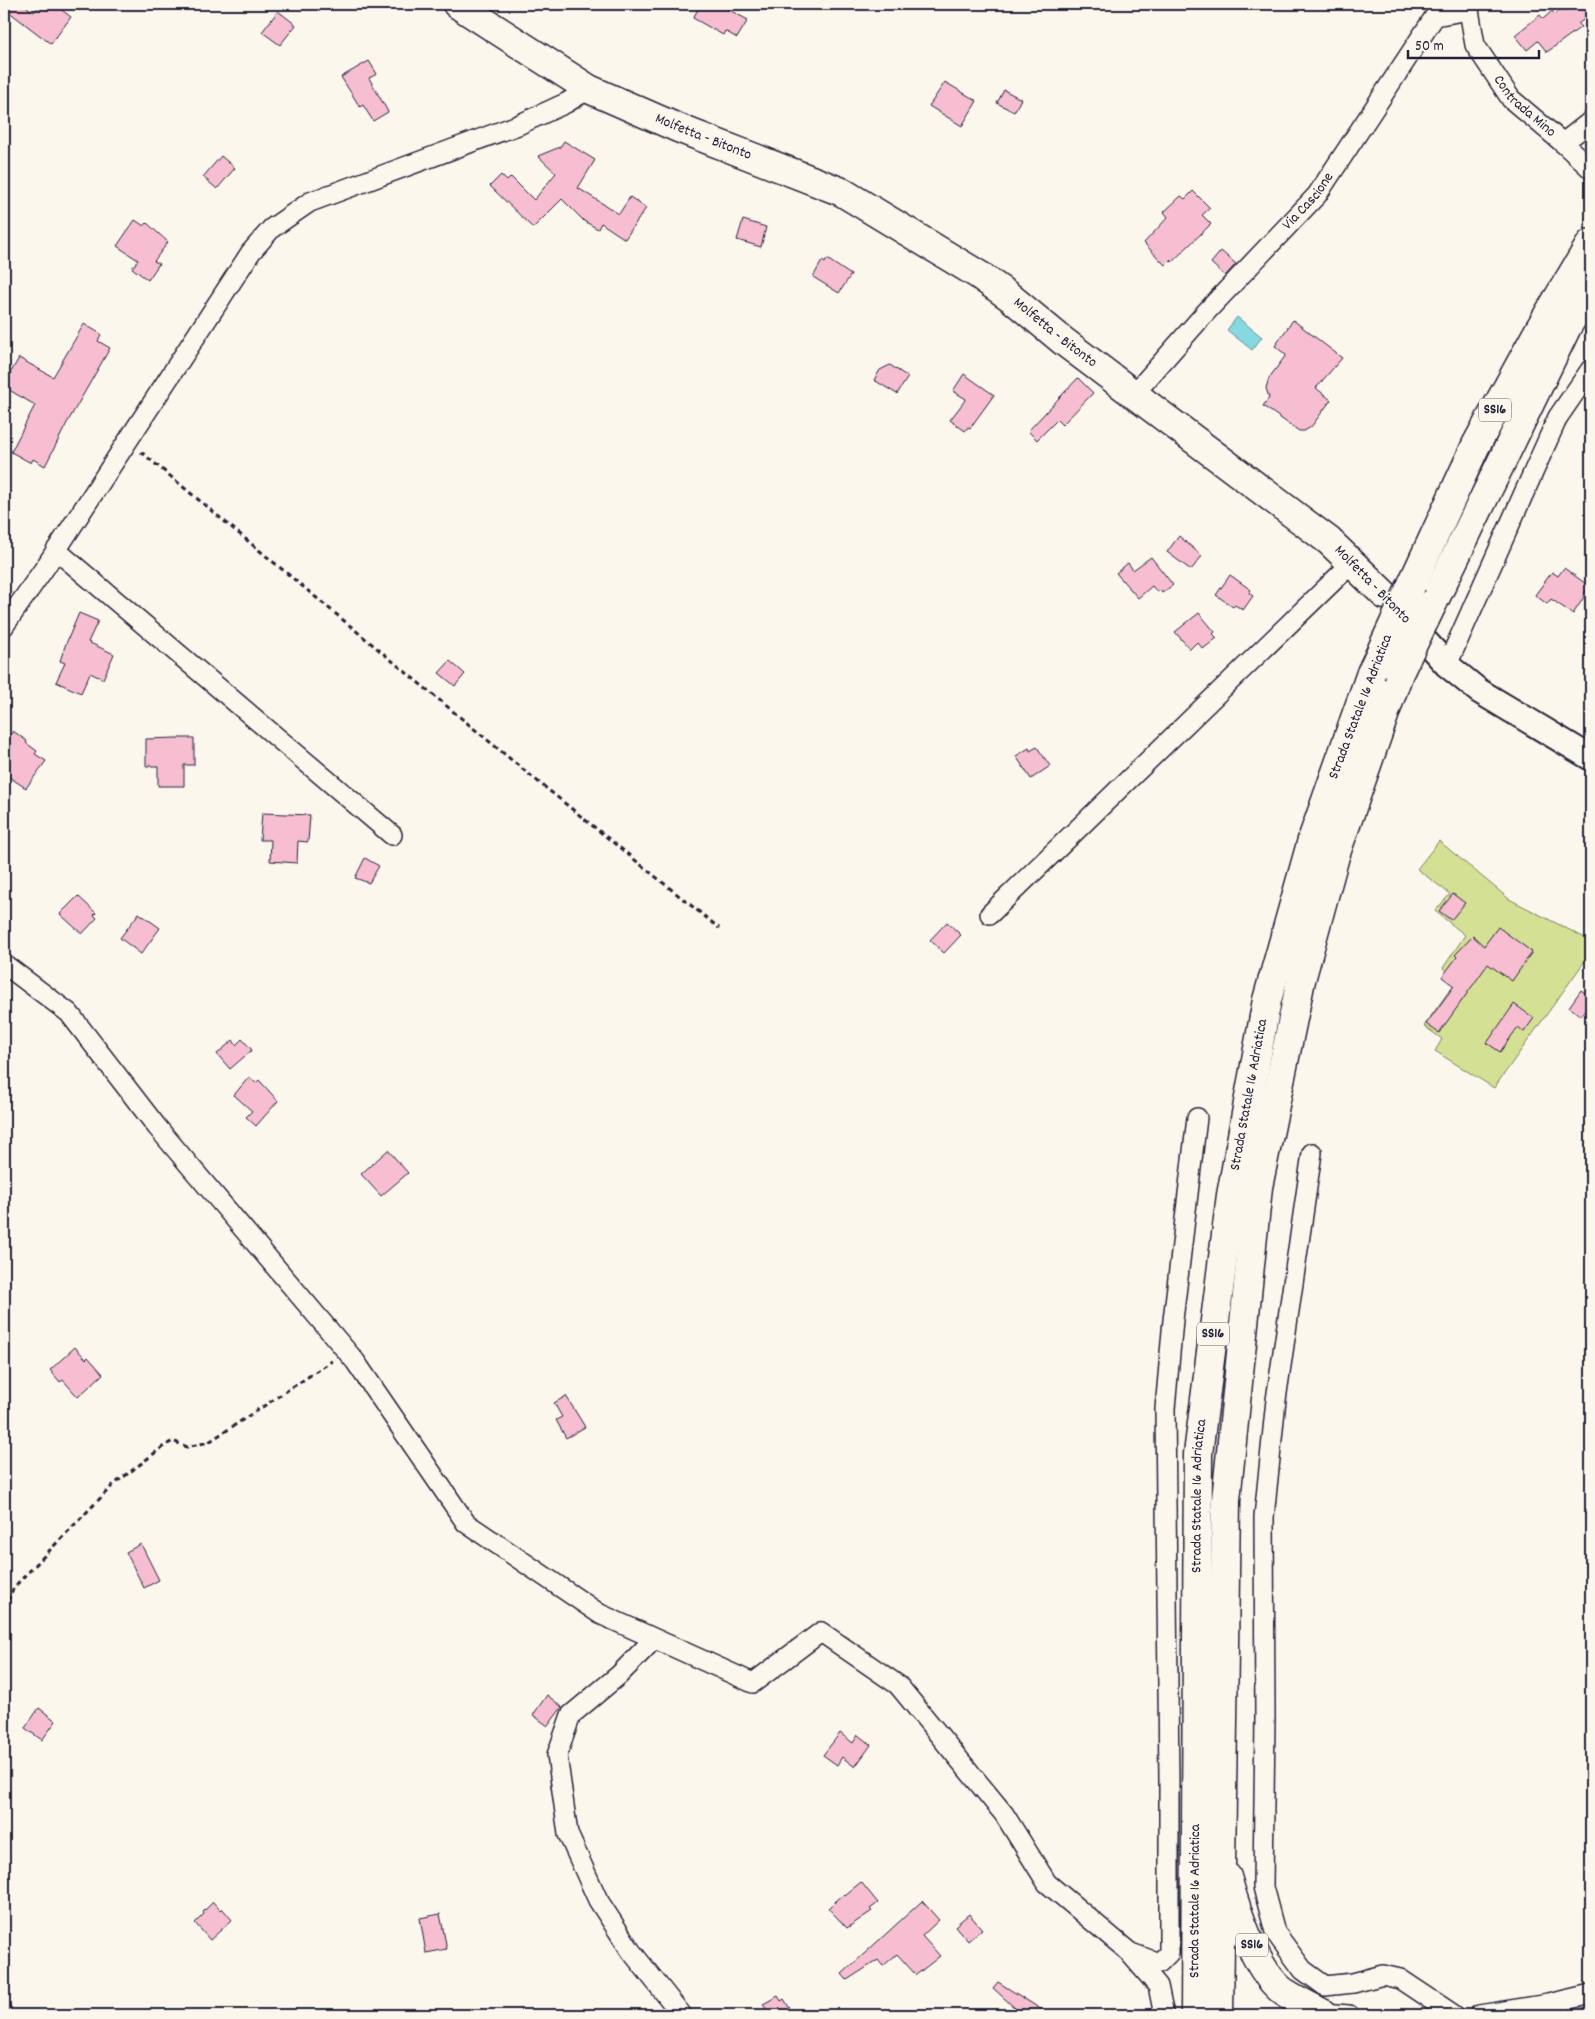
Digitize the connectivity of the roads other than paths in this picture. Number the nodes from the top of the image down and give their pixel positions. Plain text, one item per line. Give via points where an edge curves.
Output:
1 (458, 4) edge
2 (1469, 7) edge
3 (589, 89) junction
4 (1591, 121) edge
5 (1563, 143) junction
6 (1591, 169) edge
7 (1591, 243) edge
8 (1591, 287) edge
9 (1591, 369) edge
10 (1134, 394) junction
11 (56, 550) junction
12 (1353, 562) junction
13 (1385, 595) joint
14 (4, 626) edge
15 (1447, 665) junction
16 (1591, 758) edge
17 (392, 835) dead end
18 (990, 914) dead end
19 (4, 964) edge
20 (1197, 1118) dead end
21 (1312, 1153) dead end
22 (654, 1639) junction
23 (1220, 1850) junction
24 (1128, 1952) junction
25 (1591, 1994) edge
26 (1317, 2014) edge
27 (682, 2015) edge
28 (1164, 2015) edge
29 (1195, 2015) edge
30 (1219, 2015) edge
31 (1349, 2015) edge
32 (1454, 2015) edge
33 (1479, 2015) edge

1 - 3 main road, Molfetta - Bitonto
2 - 5 street, Contrada Mino via 1475,45 1511,99
2 - 10 street, Via Cascione via 1435,16 1317,195 1206,311
3 - 10 main road, Molfetta - Bitonto via 678,128 842,192 979,274
3 - 11 street via 518,125 310,202 272,228 251,252
4 - 5 street
5 - 6 street, Contrada Mino
7 - 29 main road, Strada Statale 16 Adriatica / SS16, bridge via 1476,445 1371,673 1312,840 1267,1000 1230,1204 1198,1454
8 - 23 main road, Strada Statale 16 Adriatica / SS16, bridge via 1567,327 1399,674 1335,856 1307,961 1258,1187 1226,1500
9 - 15 street via 1558,417
10 - 12 main road, Molfetta - Bitonto
11 - 14 street
11 - 17 street
12 - 13 main road, Molfetta - Bitonto
12 - 18 street
13 - 15 street, Molfetta - Bitonto
15 - 16 street, Molfetta - Bitonto via 1479,690
19 - 22 street via 68,1013 157,1127 347,1351 466,1523 600,1614
20 - 24 street via 1172,1320 1165,1409 1169,1954 1159,1963
21 - 32 street via 1276,1400 1264,1517 1263,1887 1275,1932 1303,1970 1325,1986 1383,1975 1400,1979
22 - 24 street via 753,1683 821,1632 898,1685 1004,1814 1047,1883
22 - 27 street via 619,1675 571,1715 557,1755 568,1834 598,1900 631,1951
23 - 26 main road, SS16 via 1232,1896 1264,1970 1284,1992
23 - 30 main road, Strada Statale 16 Adriatica / SS16
24 - 28 street via 1158,1986
25 - 33 street
26 - 31 street

